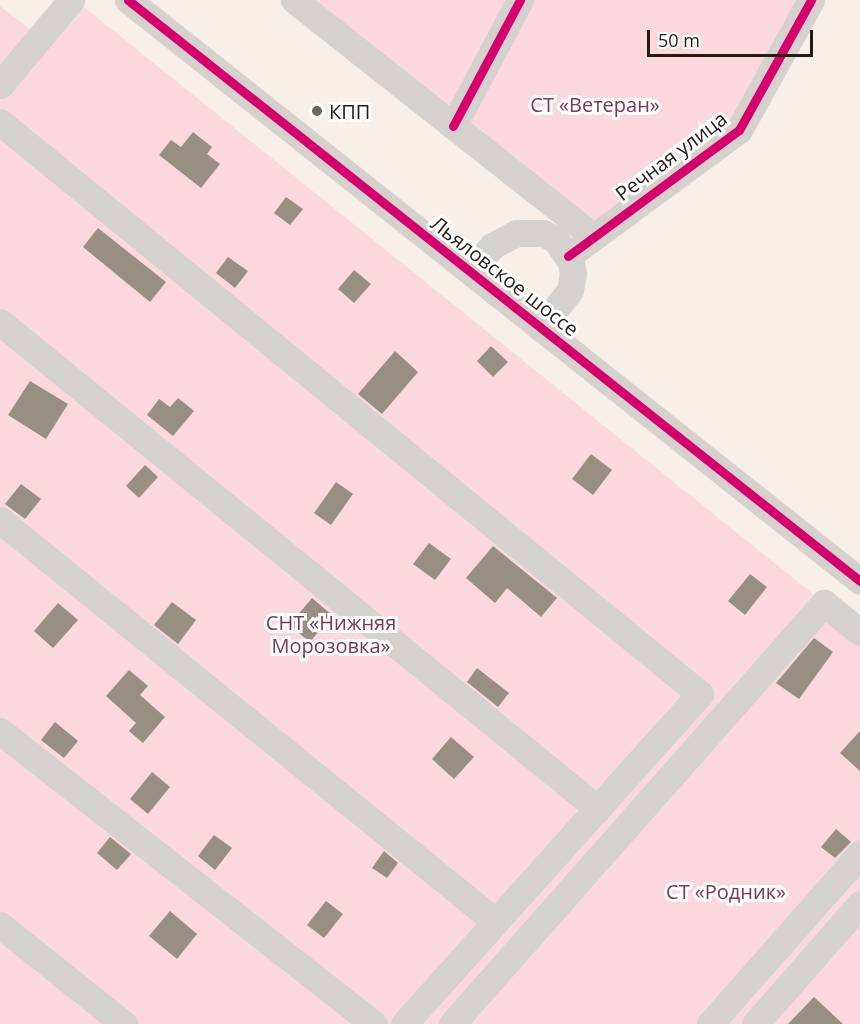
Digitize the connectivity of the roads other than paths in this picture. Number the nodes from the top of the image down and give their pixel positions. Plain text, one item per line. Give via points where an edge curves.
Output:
1 (71, 0) edge
2 (128, 0) edge
3 (294, 0) edge
4 (520, 0) edge
5 (811, 0) edge
6 (0, 85) edge
7 (0, 123) edge
8 (453, 126) junction
9 (594, 237) junction
10 (568, 256) junction
11 (471, 272) junction
12 (0, 322) edge
13 (541, 328) junction
14 (0, 520) edge
15 (860, 581) edge
16 (860, 632) edge
17 (0, 731) edge
18 (598, 809) junction
19 (860, 854) edge
20 (860, 904) edge
21 (496, 921) junction
22 (0, 925) edge
23 (124, 1024) edge
24 (374, 1024) edge
25 (404, 1024) edge
26 (452, 1024) edge
27 (710, 1024) edge
28 (755, 1024) edge

1 - 6 street
2 - 11 street, Льяловское шоссе
3 - 8 street
4 - 8 street
5 - 9 street, Речная улица via 739,130
7 - 18 street via 700,694
8 - 9 street
9 - 10 street, Речная улица
10 - 11 street via 556,240 543,233 516,233 492,246
10 - 13 street via 573,274 570,290
11 - 13 street, Льяловское шоссе
12 - 18 street
13 - 15 street, Льяловское шоссе
14 - 21 street
16 - 26 street via 824,603
17 - 24 street
18 - 21 street
19 - 27 street
20 - 28 street
21 - 25 street
22 - 23 street

